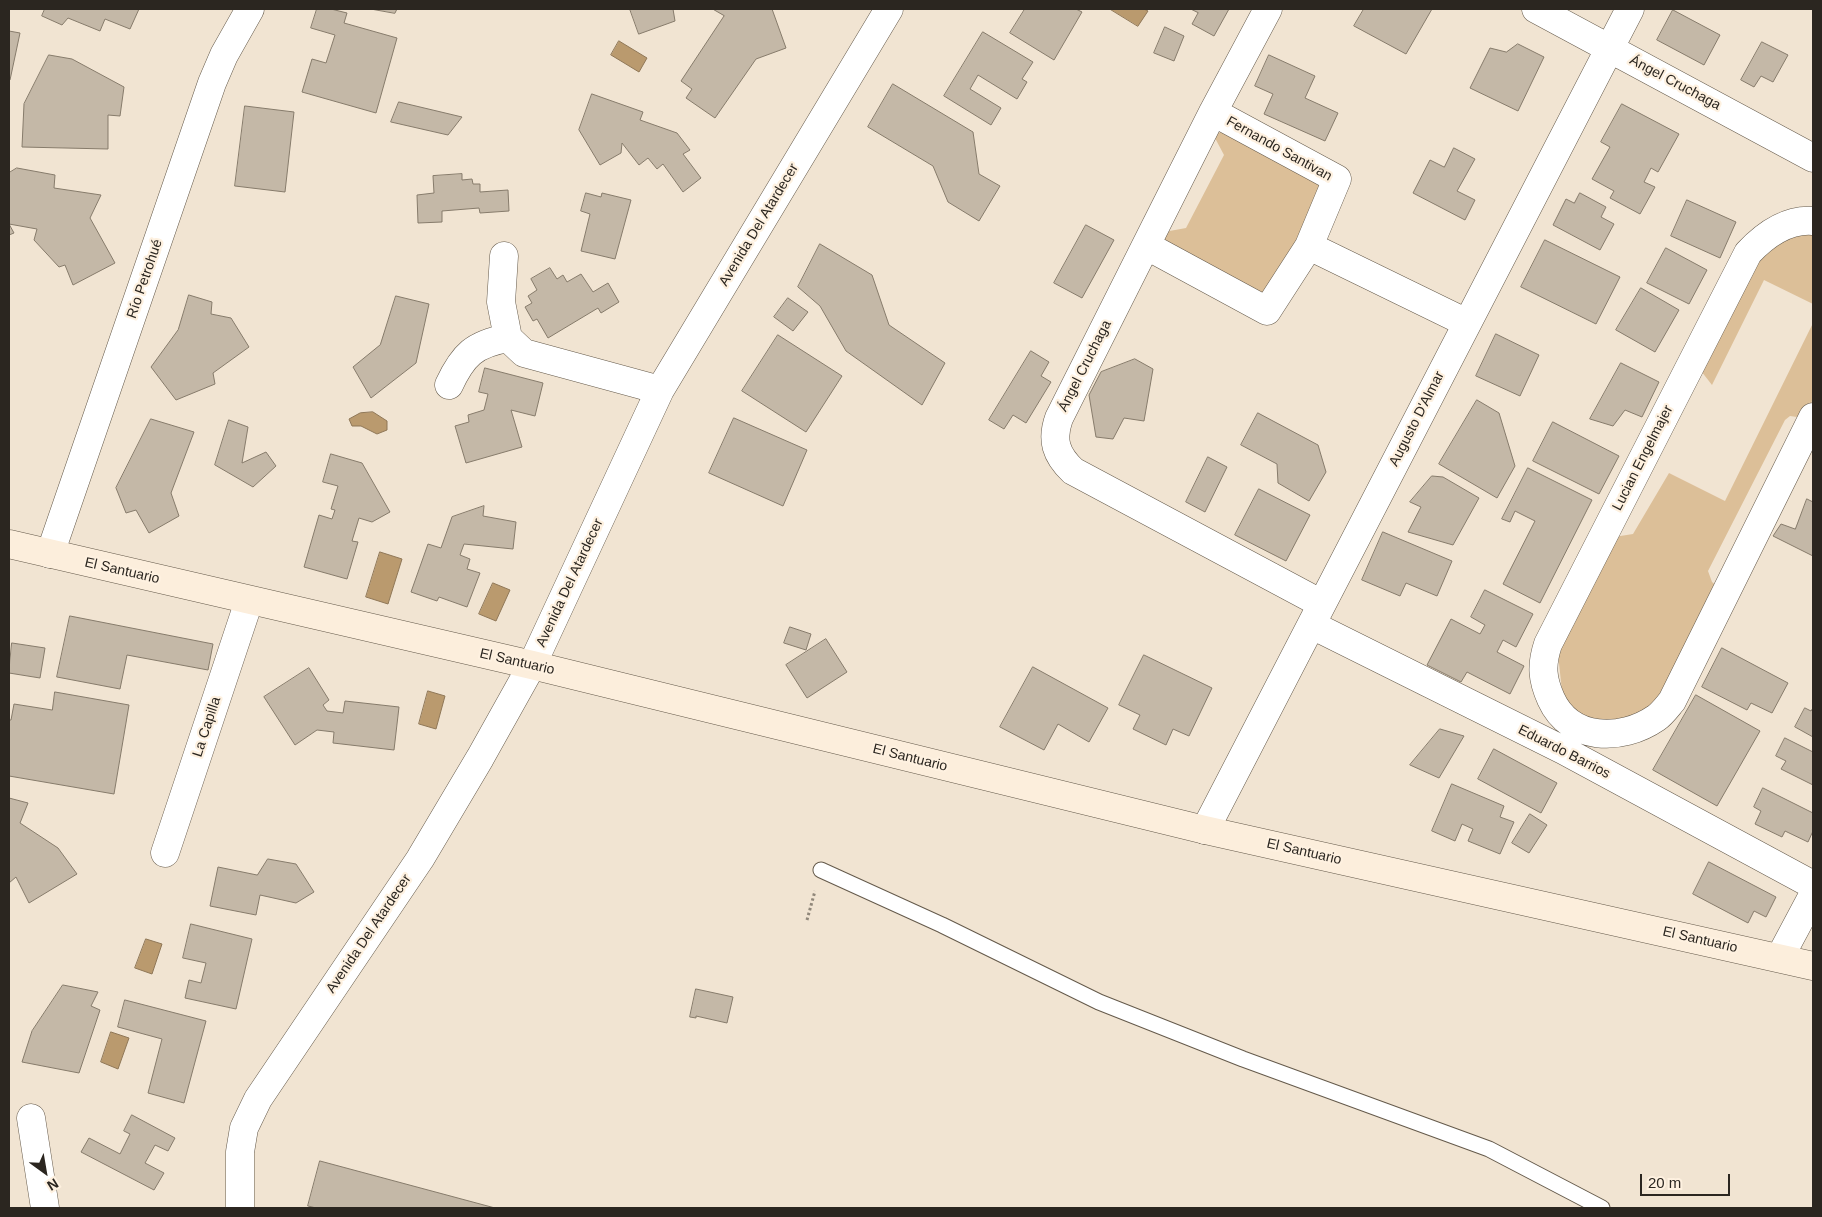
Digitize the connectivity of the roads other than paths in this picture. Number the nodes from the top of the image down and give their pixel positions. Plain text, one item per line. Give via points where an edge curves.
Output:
1 (250, 9) edge
2 (889, 9) edge
3 (1268, 9) edge
4 (1536, 9) edge
5 (1630, 9) edge
6 (1610, 48) junction
7 (1213, 112) junction
8 (1813, 158) edge
9 (1813, 221) edge
10 (1147, 246) junction
11 (1309, 246) junction
12 (504, 256) dead end
13 (1467, 323) junction
14 (508, 338) junction
15 (449, 385) dead end
16 (660, 390) junction
17 (1813, 417) edge
18 (9, 544) edge
19 (50, 554) junction
20 (249, 601) junction
21 (1317, 614) junction
22 (532, 665) junction
23 (1570, 739) junction
24 (1205, 830) junction
25 (165, 853) dead end
26 (821, 870) road end
27 (1813, 884) edge
28 (1813, 895) edge
29 (1780, 958) junction
30 (1813, 966) edge
31 (31, 1118) dead end
32 (45, 1208) edge
33 (240, 1208) edge
34 (1602, 1208) edge

1 - 19 street, Río Petrohué via 212,83
2 - 16 street, Avenida Del Atardecer
3 - 7 street, Ángel Cruchaga
4 - 6 street, Ángel Cruchaga
5 - 6 street, Augusto D'Almar
6 - 8 street, Ángel Cruchaga
6 - 13 street, Augusto D'Almar
7 - 10 street, Ángel Cruchaga
7 - 11 street, Fernando Santivan via 1337,179
9 - 23 street, Lucian Engelmajer via 1790,224 1775,231 1748,253 1548,644 1542,670 1545,686 1565,719
10 - 11 street, Fernando Santivan via 1266,311
10 - 21 street, Ángel Cruchaga via 1059,418 1054,437 1056,450 1073,471
11 - 13 street
12 - 14 street via 501,302
13 - 21 street, Augusto D'Almar
14 - 15 street via 488,342 478,348 460,363
14 - 16 street via 524,353
16 - 22 street, Avenida Del Atardecer
17 - 23 street via 1672,701 1658,717 1629,730
18 - 19 street, El Santuario
19 - 20 street, El Santuario
20 - 22 street, El Santuario
20 - 25 street, La Capilla
21 - 23 street, Eduardo Barrios
21 - 24 street, Augusto D'Almar
22 - 24 street, El Santuario
22 - 33 street, Avenida Del Atardecer via 420,859 258,1098 244,1128 240,1152
23 - 27 street, Eduardo Barrios
24 - 29 street, El Santuario
26 - 34 lane via 1100,1002 1243,1060 1489,1149
28 - 29 street
29 - 30 street, El Santuario
31 - 32 street

